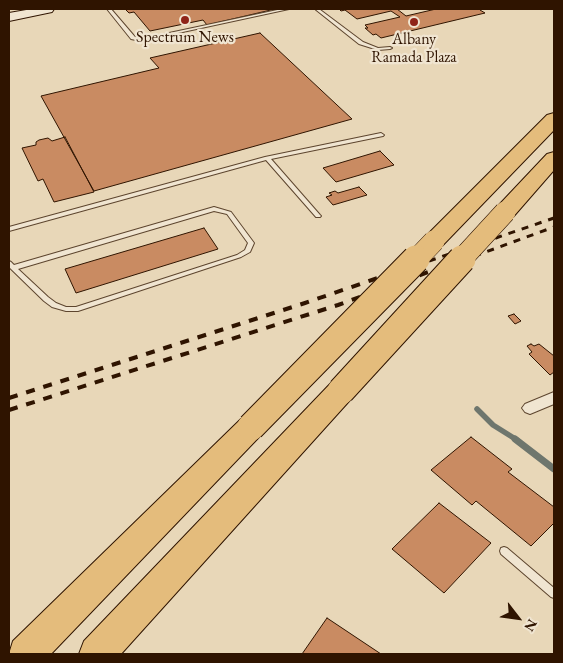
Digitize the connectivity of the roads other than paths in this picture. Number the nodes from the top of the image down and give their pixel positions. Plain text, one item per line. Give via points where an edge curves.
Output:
1 (48, 9) edge
2 (109, 9) edge
3 (287, 9) edge
4 (317, 9) edge
5 (9, 17) edge
6 (390, 48) dead end
7 (554, 108) edge
8 (554, 118) edge
9 (382, 135) dead end
10 (267, 158) junction
11 (554, 158) edge
12 (554, 175) edge
13 (498, 176) junction
14 (505, 212) junction
15 (318, 216) dead end
16 (9, 229) edge
17 (11, 265) edge
18 (554, 398) edge
19 (530, 408) dead end
20 (504, 551) dead end
21 (554, 594) edge
22 (26, 654) edge
23 (97, 654) edge

1 - 5 street
2 - 3 lane via 133,38 141,40
4 - 6 lane via 361,43 378,49
7 - 13 highway
8 - 13 highway
9 - 10 lane
10 - 15 lane
10 - 16 lane
11 - 14 highway
12 - 14 highway
13 - 22 highway, bridge
14 - 23 highway, bridge
17 - 17 lane via 54,305 66,309 239,256 251,244 229,213 214,209
18 - 19 street
20 - 21 lane

